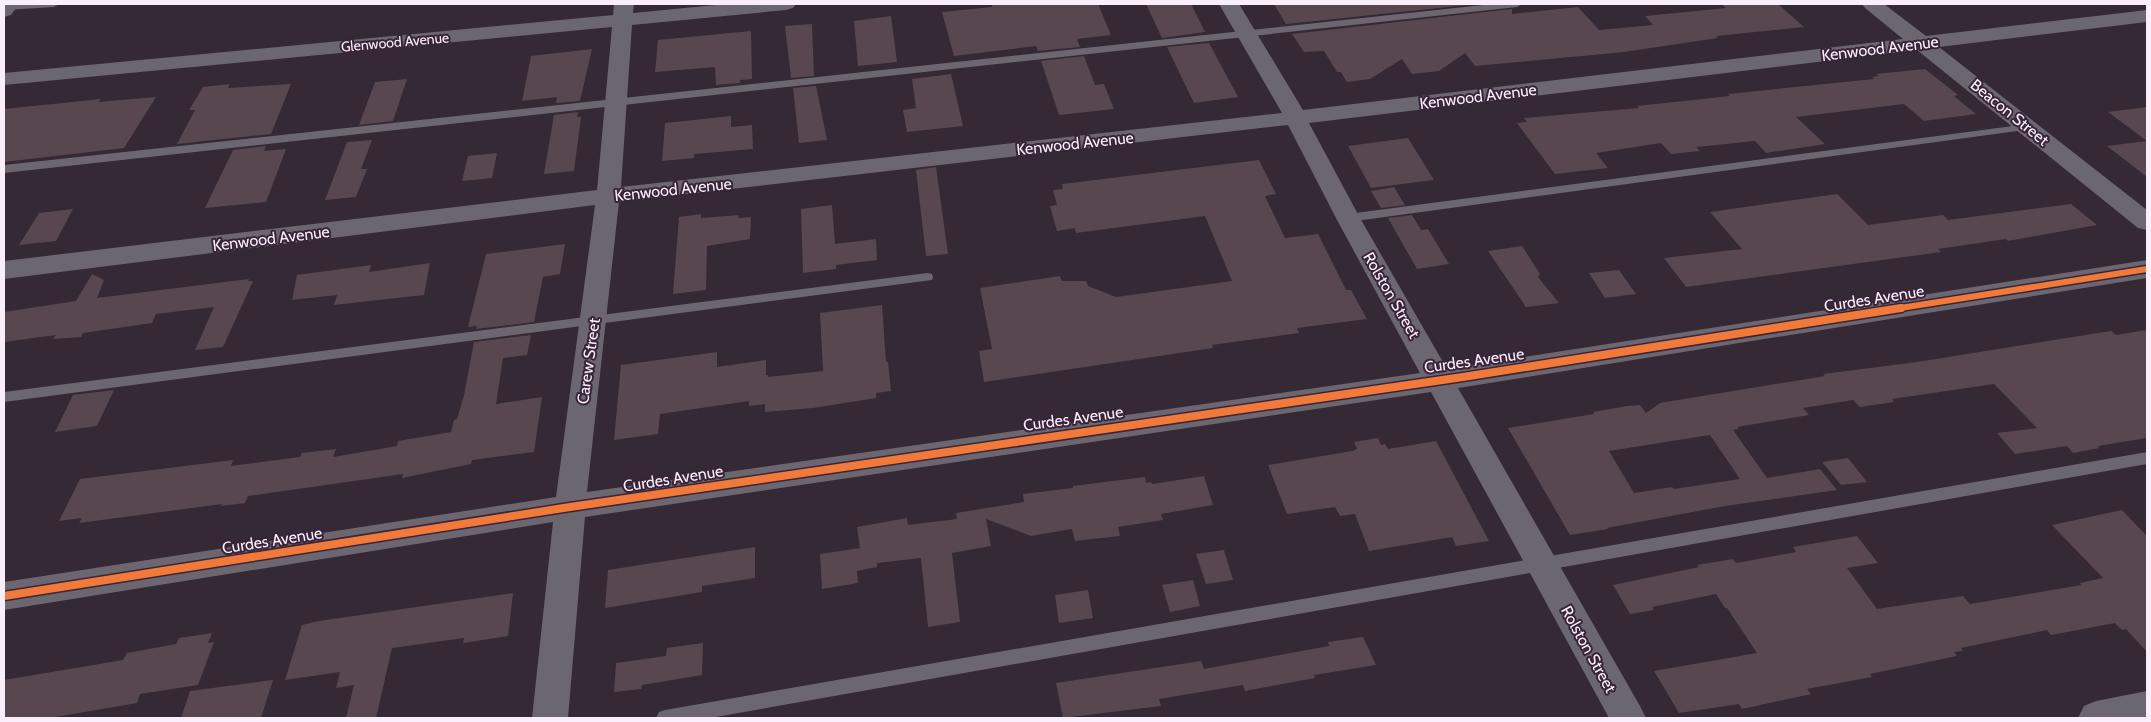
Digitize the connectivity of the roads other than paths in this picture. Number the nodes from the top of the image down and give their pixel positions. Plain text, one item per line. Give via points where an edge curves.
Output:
1 (54, 4) edge
2 (786, 4) edge
3 (1229, 4) edge
4 (1517, 4) edge
5 (1872, 4) edge
6 (6, 8) edge
7 (623, 12) edge
8 (2147, 16) edge
9 (1246, 34) junction
10 (1921, 42) junction
11 (4, 79) edge
12 (616, 102) junction
13 (1296, 118) junction
14 (2028, 127) junction
15 (4, 169) edge
16 (608, 196) junction
17 (1348, 218) junction
18 (2147, 222) edge
19 (2147, 269) edge
20 (4, 270) edge
21 (927, 277) dead end
22 (594, 319) junction
23 (1440, 379) junction
24 (4, 397) edge
25 (2147, 458) edge
26 (570, 507) junction
27 (1541, 564) junction
28 (4, 596) edge
29 (2147, 707) edge
30 (550, 718) edge
31 (665, 718) edge
32 (1628, 718) edge
33 (2096, 718) edge

1 - 6 lane
2 - 7 street, Glenwood Avenue
3 - 9 street, Rolston Street
4 - 9 lane
5 - 10 street, Beacon Street
7 - 11 street, Glenwood Avenue
7 - 12 street, Carew Street
8 - 10 street, Kenwood Avenue
9 - 12 lane
9 - 13 street, Rolston Street
10 - 13 street, Kenwood Avenue
10 - 14 street, Beacon Street
12 - 15 lane
12 - 16 street, Carew Street
13 - 16 street, Kenwood Avenue
13 - 17 street, Rolston Street
14 - 17 lane
14 - 18 street, Beacon Street
16 - 20 street, Kenwood Avenue
16 - 22 street, Carew Street
17 - 23 street, Rolston Street
19 - 23 street, Curdes Avenue
21 - 22 lane
22 - 24 lane
22 - 26 street, Carew Street
23 - 26 street, Curdes Avenue
23 - 27 street, Rolston Street
25 - 27 lane
26 - 28 street, Curdes Avenue
26 - 30 street, Carew Street
27 - 31 lane
27 - 32 street, Rolston Street
29 - 33 street

